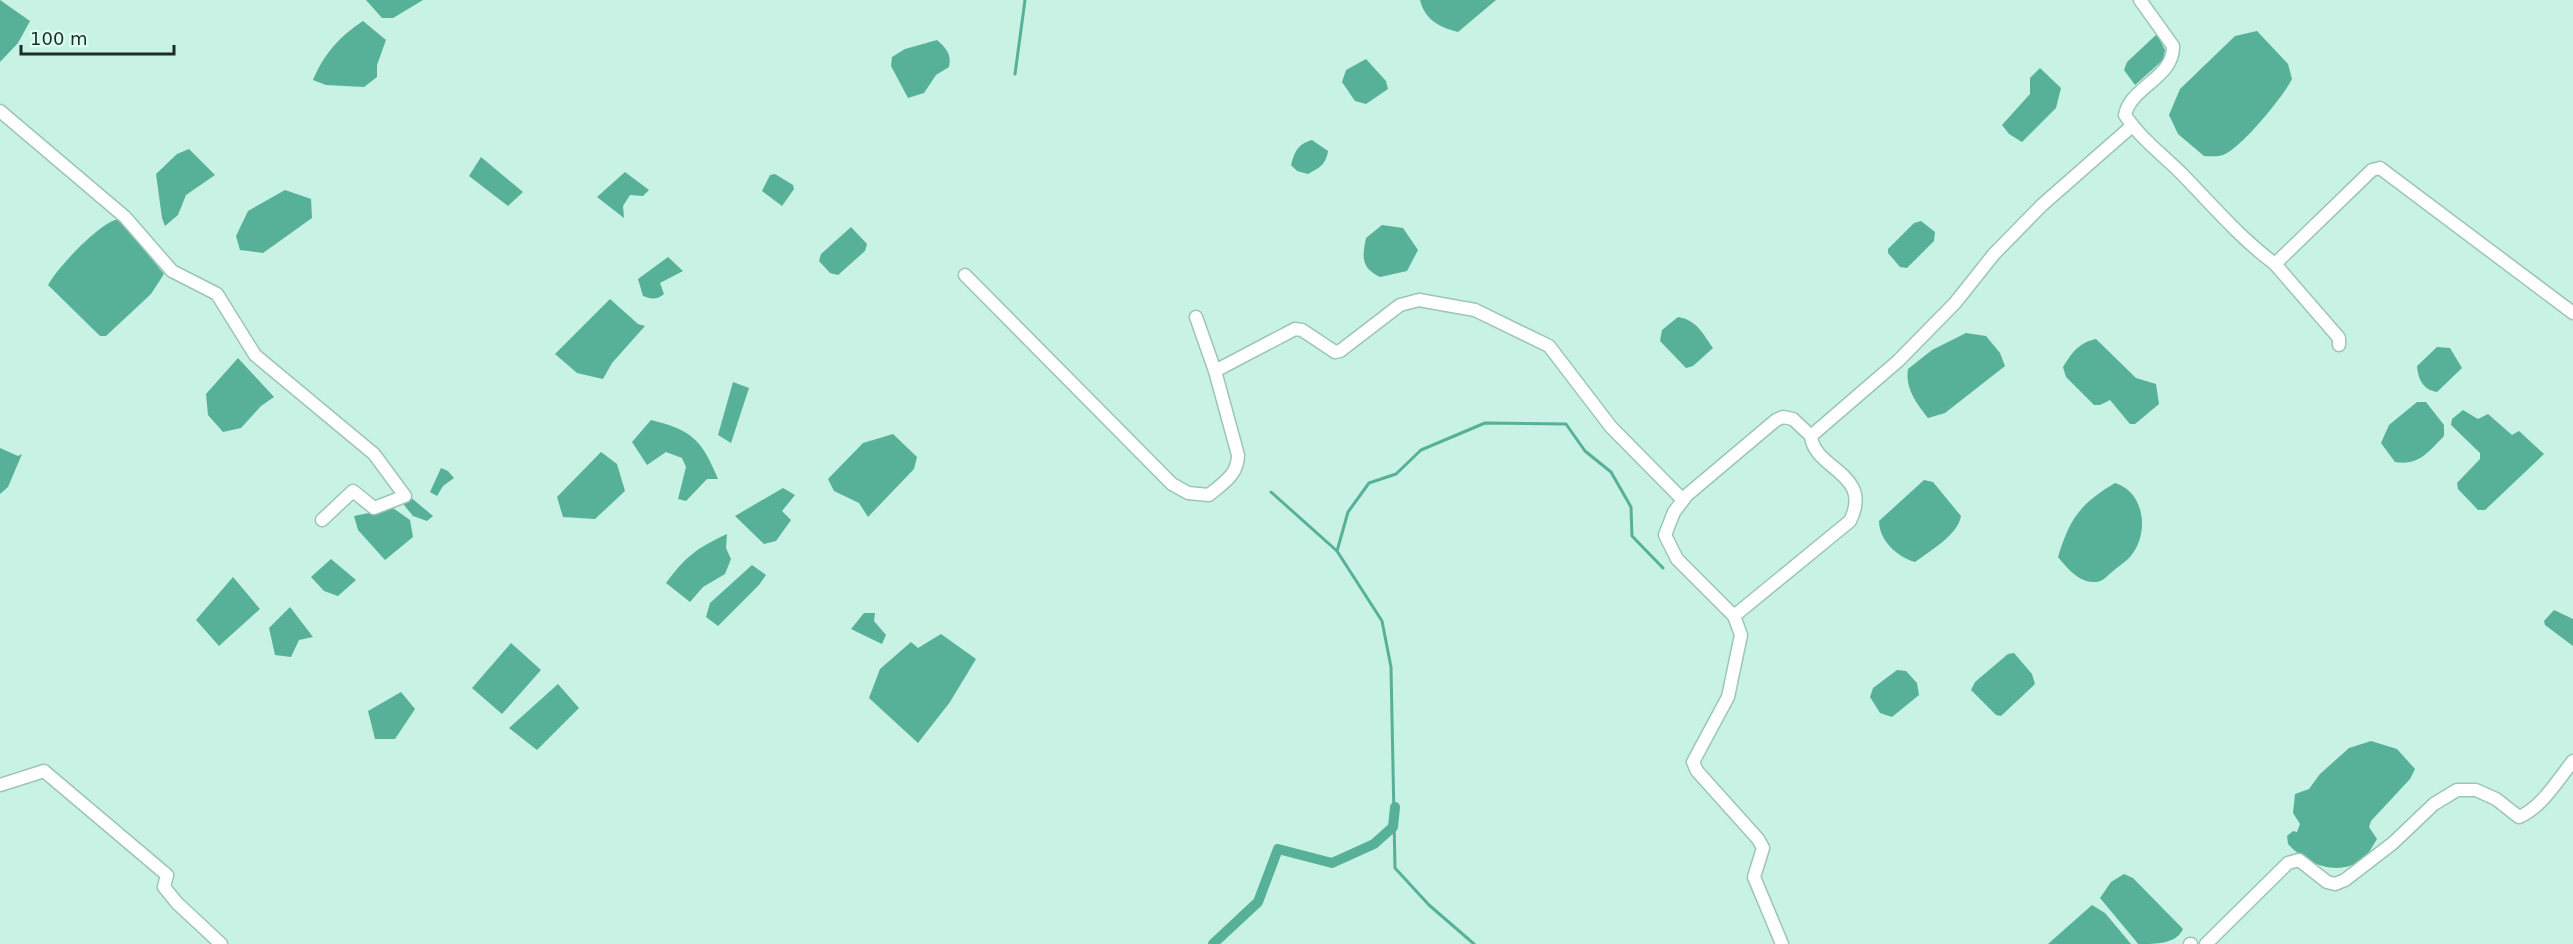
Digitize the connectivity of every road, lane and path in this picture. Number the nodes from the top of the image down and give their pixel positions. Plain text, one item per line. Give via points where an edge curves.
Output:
1 (2140, 0) edge
2 (0, 111) edge
3 (2132, 126) junction
4 (2275, 264) junction
5 (965, 275) dead end
6 (2573, 313) edge
7 (1196, 316) dead end
8 (2339, 345) dead end
9 (1215, 371) junction
10 (1811, 436) junction
11 (1683, 500) junction
12 (322, 520) dead end
13 (1734, 616) junction
14 (2573, 761) edge
15 (0, 785) edge
16 (221, 944) edge
17 (1782, 944) edge
18 (2206, 944) edge

1 - 3 street via 2173,46 2174,56 2127,105 2125,115
2 - 12 street via 125,217 172,270 217,294 255,355 374,454 405,496 374,508 353,491
3 - 4 street via 2233,230
3 - 10 street via 2042,205 1898,361
4 - 6 street via 2372,170 2380,168
4 - 8 street via 2339,338
5 - 9 street via 1172,484 1188,493 1209,495 1234,474 1238,465
7 - 9 street
9 - 11 street via 1295,329 1335,352 1400,305 1419,300 1475,310 1549,346 1611,427
10 - 11 street via 1793,419 1783,417
10 - 13 street via 1852,487 1856,508 1850,520
11 - 13 street via 1665,535 1677,559
13 - 17 street via 1741,635 1728,697 1693,762 1763,848 1754,877
14 - 18 street via 2550,791 2519,817 2496,799 2476,790 2457,790 2335,884 2299,860 2288,863
15 - 16 street via 44,771 167,875 164,887

